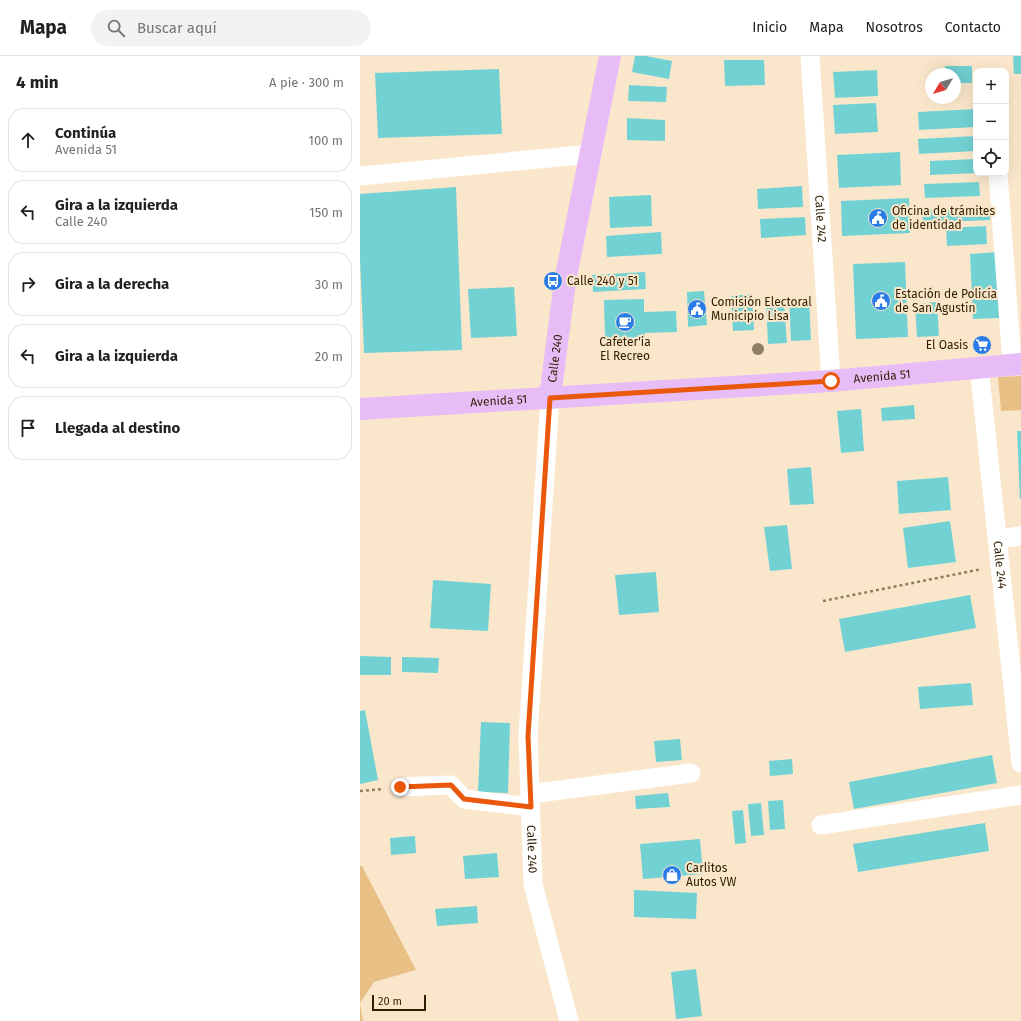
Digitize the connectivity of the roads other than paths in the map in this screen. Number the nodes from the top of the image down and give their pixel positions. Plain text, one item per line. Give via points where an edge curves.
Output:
1 (610, 56) edge
2 (810, 56) edge
3 (591, 154) junction
4 (360, 176) edge
5 (998, 176) edge
6 (1016, 364) edge
7 (979, 367) junction
8 (831, 381) junction
9 (550, 398) junction
10 (360, 409) edge
11 (1021, 536) edge
12 (997, 539) junction
13 (1017, 690) edge
14 (1021, 763) edge
15 (691, 773) dead end
16 (400, 787) road end
17 (1021, 795) edge
18 (530, 800) junction
19 (821, 825) dead end
20 (569, 1021) edge

1 - 3 main road, Calle 240
2 - 8 street, Calle 242
3 - 4 street
3 - 9 main road, Calle 240 via 565,282
5 - 6 street
6 - 7 main road, Avenida 51
7 - 8 main road, Avenida 51
7 - 12 street, Calle 244
8 - 9 main road, Avenida 51
9 - 10 main road, Avenida 51
9 - 18 street, Calle 240 via 528,736
11 - 12 street
12 - 13 street, Calle 244
13 - 14 street, Calle 244
15 - 18 street
16 - 18 street via 451,785 464,799
17 - 19 street
18 - 20 street, Calle 240 via 533,884

